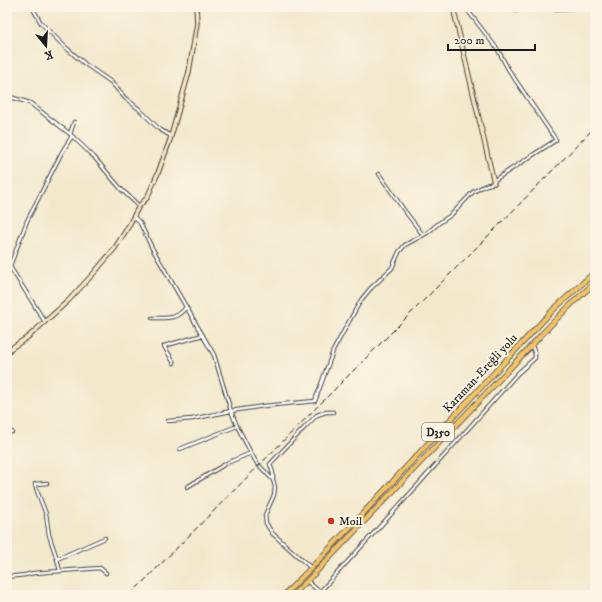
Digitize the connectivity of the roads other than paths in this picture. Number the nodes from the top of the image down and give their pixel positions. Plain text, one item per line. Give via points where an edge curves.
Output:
1 (32, 7) edge
2 (196, 7) edge
3 (453, 7) edge
4 (465, 7) edge
5 (507, 7) edge
6 (591, 7) edge
7 (7, 96) edge
8 (74, 122) dead end
9 (71, 135) junction
10 (171, 136) junction
11 (379, 174) dead end
12 (494, 182) junction
13 (139, 206) junction
14 (134, 217) junction
15 (423, 235) junction
16 (7, 262) edge
17 (10, 266) junction
18 (595, 272) edge
19 (595, 283) edge
20 (186, 307) junction
21 (152, 318) dead end
22 (45, 322) junction
23 (203, 335) junction
24 (532, 345) junction
25 (7, 353) edge
26 (174, 363) dead end
27 (231, 411) junction
28 (333, 412) dead end
29 (168, 421) dead end
30 (237, 426) junction
31 (7, 431) edge
32 (12, 432) dead end
33 (180, 450) dead end
34 (251, 453) junction
35 (272, 480) junction
36 (48, 483) dead end
37 (187, 487) dead end
38 (104, 538) dead end
39 (57, 559) junction
40 (312, 568) junction
41 (60, 571) junction
42 (106, 573) dead end
43 (7, 577) edge
44 (307, 581) junction
45 (319, 594) edge
46 (284, 595) edge
47 (292, 595) edge
48 (323, 595) edge

1 - 10 street via 41,23 64,46 111,82 159,129
2 - 10 street via 198,23 192,57
3 - 12 street
4 - 12 street via 498,50 556,140
5 - 6 street via 518,10
7 - 9 street via 30,103
8 - 9 street
9 - 13 street
9 - 17 street via 27,220
10 - 13 street via 147,198
11 - 15 street
12 - 15 street via 473,192 451,215
13 - 14 street
14 - 20 street via 140,223
14 - 22 street via 115,248 94,273
15 - 27 street via 405,245 392,268 361,300 333,351 315,401
16 - 17 street
17 - 22 street
18 - 40 highway, Karaman-Ereğli yolu / D350 via 553,310
19 - 24 highway, Karaman-Ereğli yolu / D350
20 - 21 street via 177,316
20 - 23 street
22 - 25 street
23 - 26 street via 164,346
23 - 27 street via 214,355
24 - 44 highway, Karaman-Ereğli yolu / D350
24 - 45 street via 535,358 518,373
27 - 29 street
27 - 30 street
28 - 35 street via 317,415 270,464
30 - 33 street
30 - 34 street
31 - 32 street
34 - 35 street
34 - 37 street via 227,463
35 - 40 street via 275,487 274,495 265,515 266,523 272,533
36 - 39 street via 35,484 46,514 49,535
38 - 39 street
39 - 41 street
40 - 46 highway, Karaman-Ereğli yolu / D350
41 - 42 street via 100,568
41 - 43 street
44 - 45 street
44 - 47 highway, Karaman-Ereğli yolu / D350
45 - 48 street

